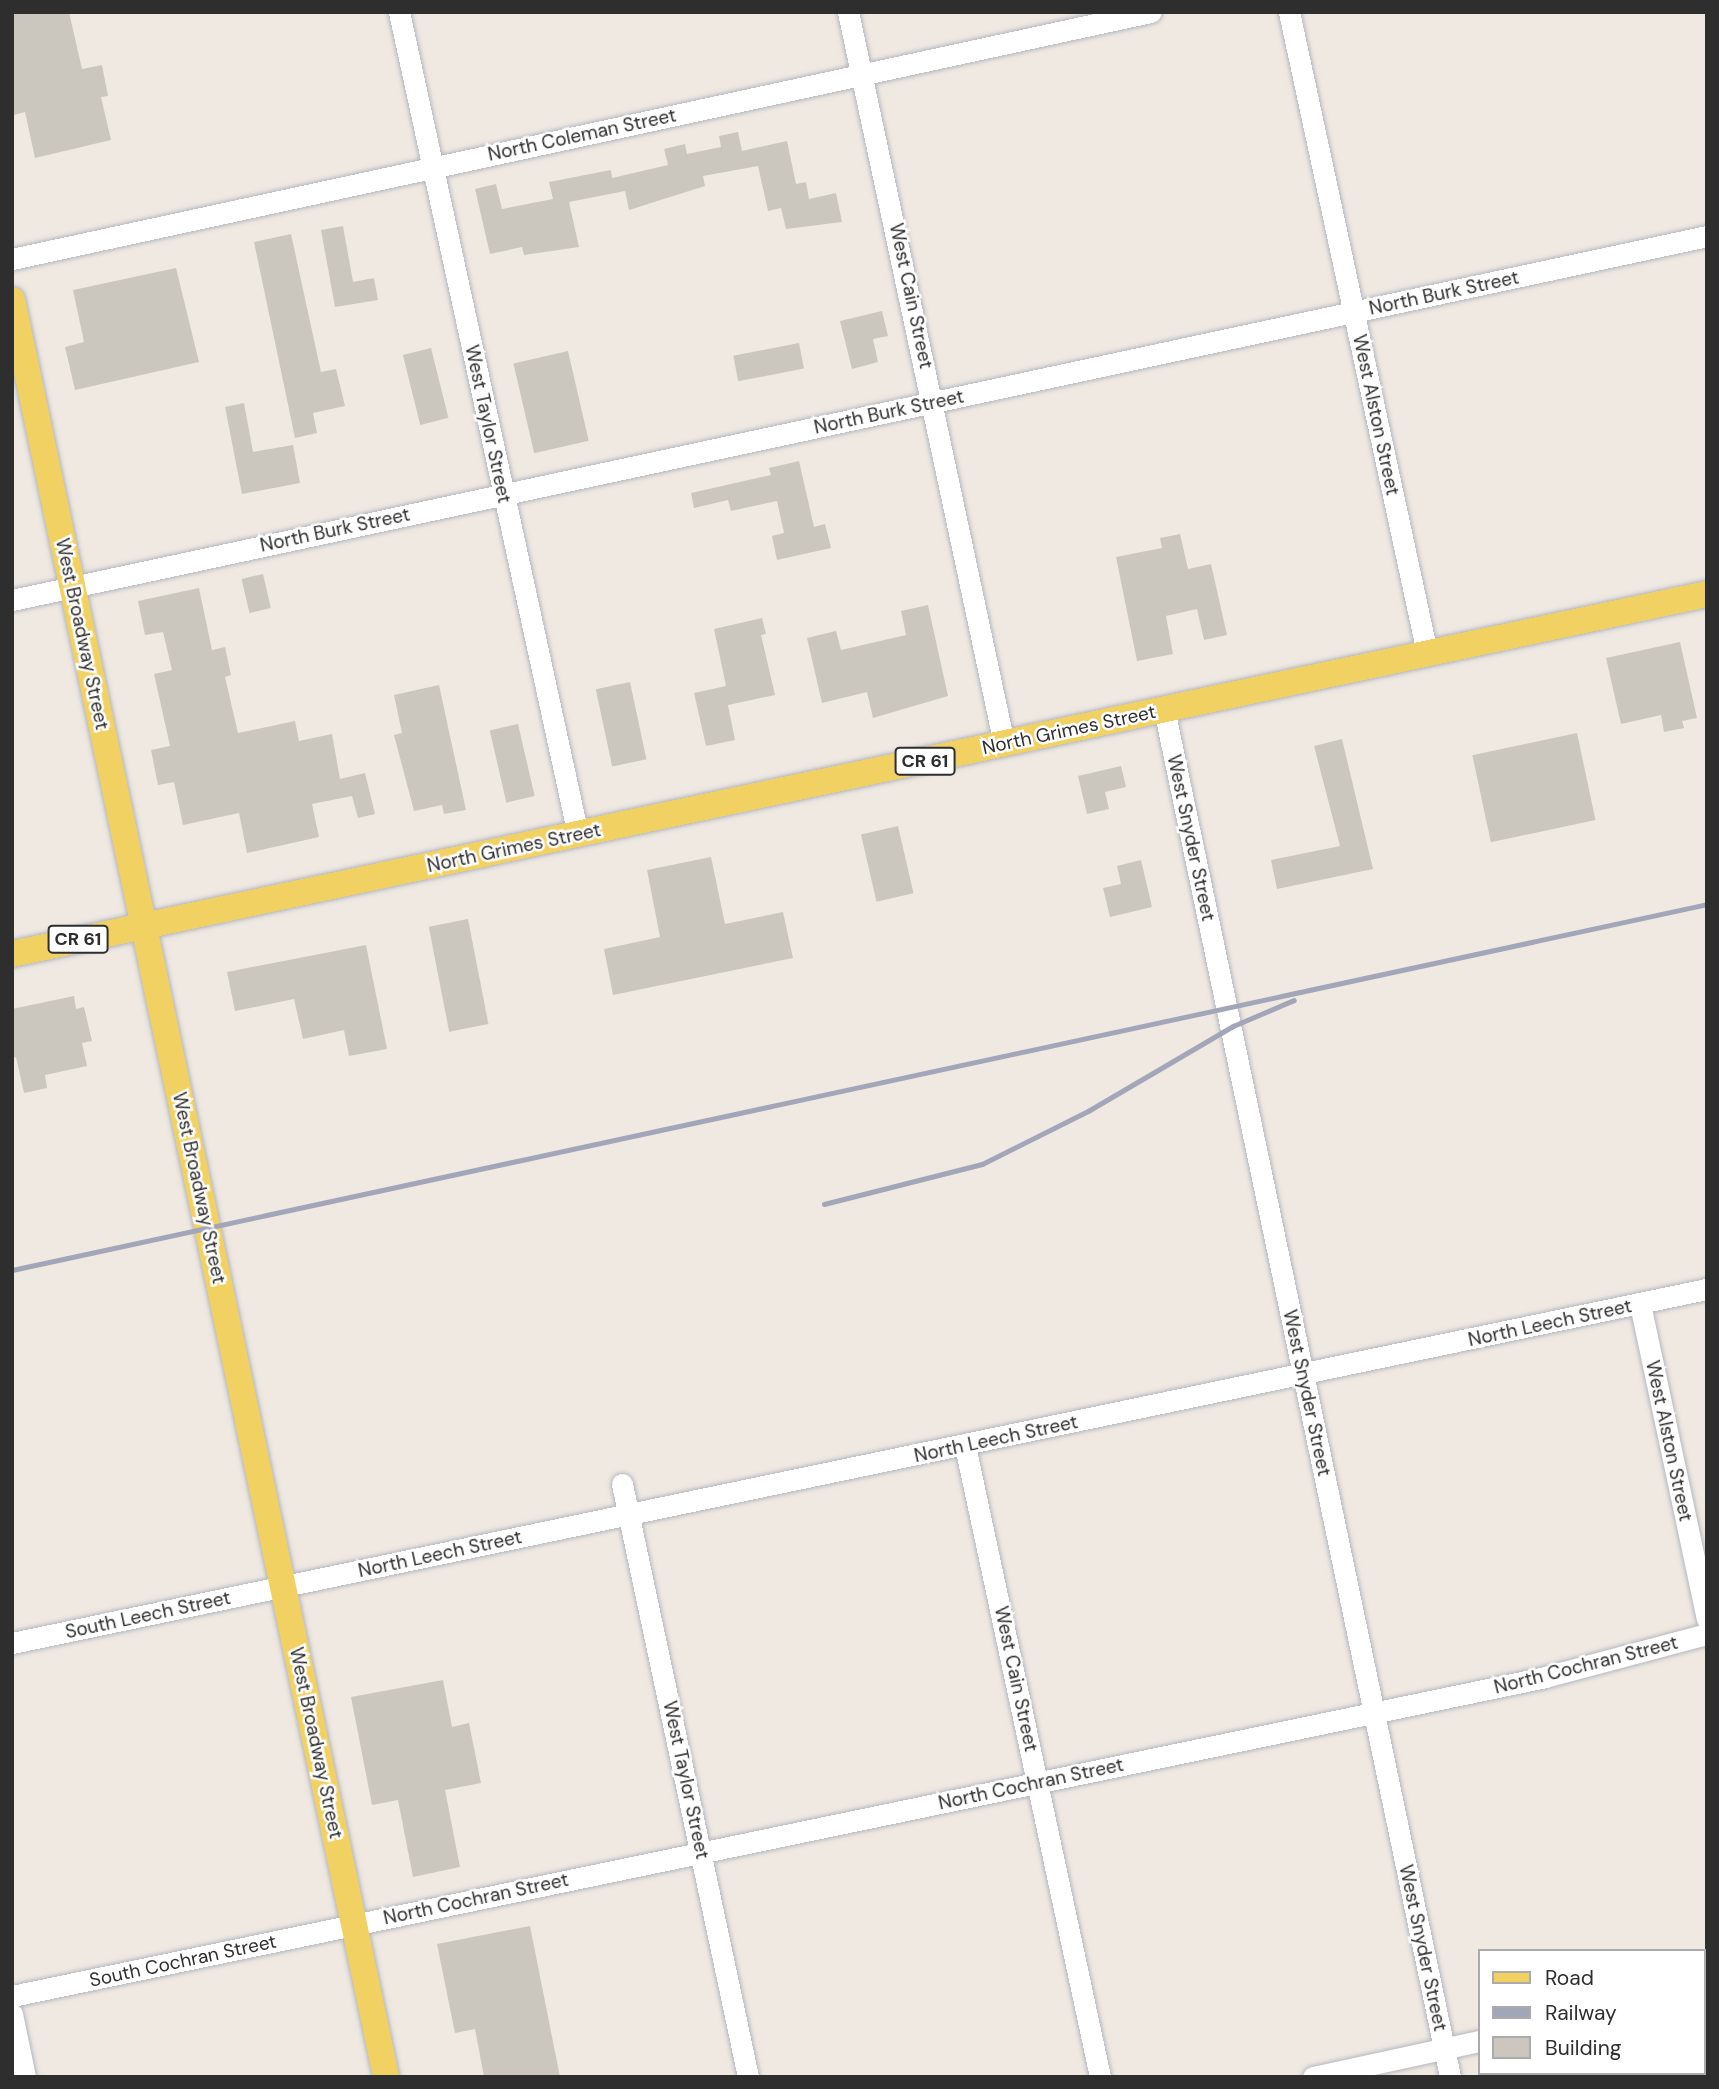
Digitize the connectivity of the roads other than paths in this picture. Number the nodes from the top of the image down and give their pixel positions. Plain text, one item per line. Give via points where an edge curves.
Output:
1 (399, 12) edge
2 (848, 12) edge
3 (1151, 12) edge
4 (1289, 12) edge
5 (862, 74) junction
6 (433, 168) junction
7 (1707, 236) edge
8 (12, 259) edge
9 (12, 300) edge
10 (1354, 313) junction
11 (933, 403) junction
12 (504, 494) junction
13 (72, 588) junction
14 (1707, 594) edge
15 (12, 600) edge
16 (1427, 653) junction
17 (1164, 709) junction
18 (1004, 744) junction
19 (578, 835) junction
20 (144, 925) junction
21 (12, 954) edge
22 (1707, 1289) edge
23 (1640, 1304) junction
24 (1303, 1376) junction
25 (965, 1446) junction
26 (622, 1484) dead end
27 (630, 1515) junction
28 (284, 1587) junction
29 (1707, 1619) edge
30 (1707, 1634) edge
31 (12, 1643) edge
32 (1373, 1713) junction
33 (1038, 1782) junction
34 (701, 1852) junction
35 (354, 1925) junction
36 (12, 1996) edge
37 (12, 2014) edge
38 (1478, 2041) edge
39 (1444, 2049) junction
40 (25, 2077) edge
41 (386, 2077) edge
42 (748, 2077) edge
43 (1100, 2077) edge
44 (1312, 2077) edge
45 (1450, 2077) edge

1 - 6 street, West Taylor Street
2 - 5 street, West Cain Street
3 - 5 street, North Coleman Street
4 - 10 street, West Alston Street
5 - 6 street, North Coleman Street
5 - 11 street, West Cain Street
6 - 8 street, North Coleman Street
6 - 12 street, West Taylor Street
7 - 10 street, North Burk Street
9 - 13 main road, West Broadway Street
10 - 11 street, North Burk Street
10 - 16 street, West Alston Street
11 - 12 street, North Burk Street
11 - 18 street, West Cain Street
12 - 13 street, North Burk Street
12 - 19 street, West Taylor Street
13 - 15 street, North Burk Street
13 - 20 main road, West Broadway Street
14 - 16 main road, North Grimes Street / CR 61
16 - 17 main road, North Grimes Street / CR 61
17 - 18 main road, North Grimes Street / CR 61
17 - 24 street, West Snyder Street
18 - 19 main road, North Grimes Street / CR 61
19 - 20 main road, North Grimes Street / CR 61
20 - 21 main road, CR 61
20 - 28 main road, West Broadway Street
22 - 23 street, North Leech Street
23 - 24 street, North Leech Street
23 - 29 street, West Alston Street
24 - 25 street, North Leech Street
24 - 32 street, West Snyder Street
25 - 27 street, North Leech Street
25 - 33 street, West Cain Street
26 - 27 street, West Taylor Street
27 - 28 street, North Leech Street
27 - 34 street, West Taylor Street
28 - 31 street, South Leech Street
28 - 35 main road, West Broadway Street
30 - 32 street, North Cochran Street via 1545,1677
32 - 33 street, North Cochran Street
32 - 39 street, West Snyder Street
33 - 34 street, North Cochran Street
33 - 43 street, West Cain Street
34 - 35 street, North Cochran Street
34 - 42 street, West Taylor Street
35 - 36 street, South Cochran Street
35 - 41 main road, West Broadway Street
37 - 40 street
38 - 39 street
39 - 44 street
39 - 45 street, West Snyder Street

